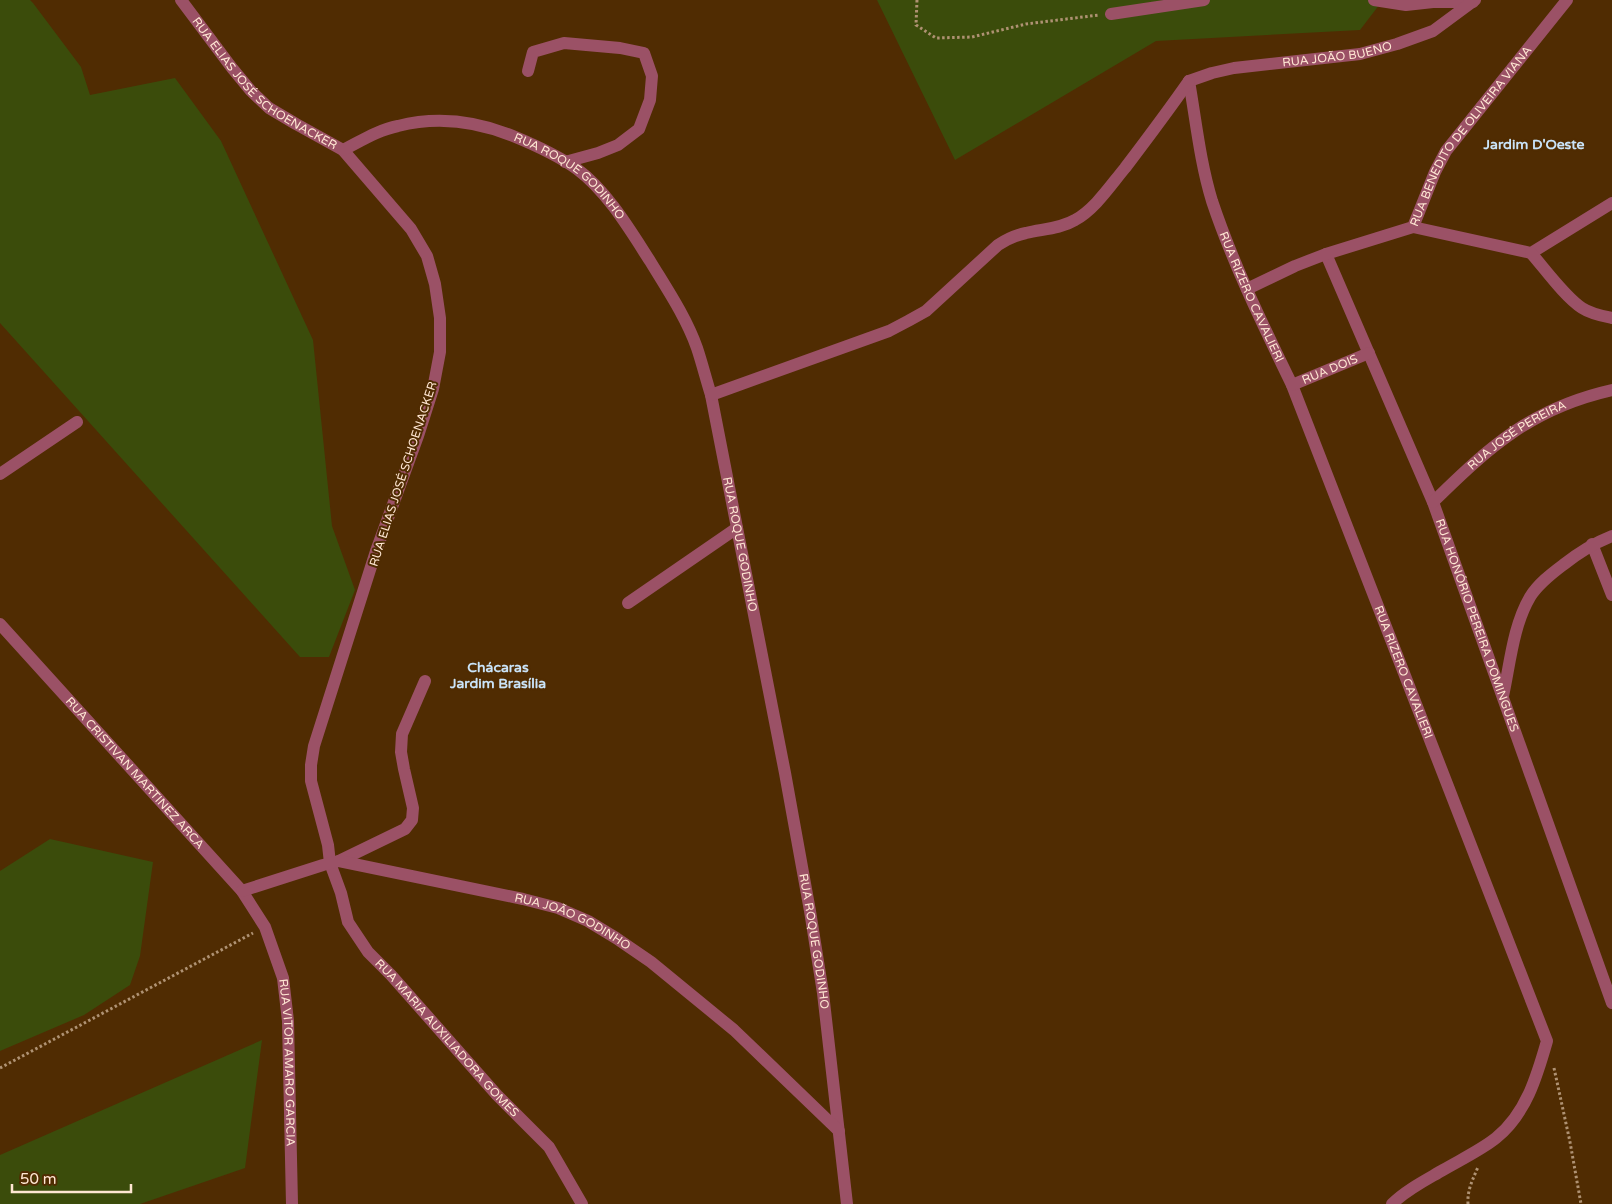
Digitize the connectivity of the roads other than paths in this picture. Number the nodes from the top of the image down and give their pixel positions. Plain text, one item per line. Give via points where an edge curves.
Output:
1 (180, 0) edge
2 (1204, 0) edge
3 (1374, 0) edge
4 (1567, 0) edge
5 (1474, 1) edge
6 (1111, 14) road end
7 (528, 71) dead end
8 (1189, 81) junction
9 (343, 150) junction
10 (566, 162) junction
11 (1612, 203) edge
12 (1414, 227) junction
13 (1531, 253) junction
14 (1326, 254) junction
15 (1247, 289) junction
16 (1612, 318) edge
17 (1369, 353) junction
18 (1292, 385) junction
19 (1612, 390) edge
20 (711, 395) junction
21 (77, 422) dead end
22 (0, 474) edge
23 (1433, 502) junction
24 (737, 528) junction
25 (1612, 536) edge
26 (1592, 544) junction
27 (1612, 595) edge
28 (628, 603) dead end
29 (0, 624) edge
30 (425, 681) dead end
31 (1503, 696) junction
32 (335, 862) junction
33 (242, 890) junction
34 (265, 927) joint
35 (1612, 1003) edge
36 (839, 1131) junction
37 (292, 1204) edge
38 (582, 1204) edge
39 (847, 1204) edge
40 (1392, 1204) edge

1 - 9 street, RUA ELIAS JOSÉ SCHOENACKER via 232,68 269,108
2 - 6 street
3 - 5 street via 1406,5
4 - 12 street, RUA BENEDITO DE OLIVEIRA VIANA via 1446,151 1434,172
5 - 8 street, RUA JOÃO BUENO via 1433,31 1397,44 1360,54 1234,68
7 - 10 street via 533,52 564,43 644,53 652,76 650,100 639,129 618,145
8 - 15 street, RUA RIZERO CAVALIERI via 1212,199
8 - 20 street via 1109,187 1089,210 1074,221 1010,238 998,245 926,311 888,331
9 - 10 street, RUA ROQUE GODINHO via 379,131 416,122 442,120 496,129 530,142
9 - 32 street, RUA ELIAS JOSÉ SCHOENACKER via 411,229 427,256 440,318 440,352 433,389 418,436 376,551 314,746 311,781
10 - 20 street, RUA ROQUE GODINHO via 600,191 628,226 670,293 697,347
11 - 13 street
12 - 13 street
12 - 14 street, RUA BENEDITO DE OLIVEIRA VIANA
13 - 16 street via 1582,308
14 - 15 street, RUA BENEDITO DE OLIVEIRA VIANA
14 - 17 street, RUA HONÓRIO PEREIRA DOMINGUES
15 - 18 street, RUA RIZERO CAVALIERI
17 - 18 street, RUA DOIS
17 - 23 street, RUA HONÓRIO PEREIRA DOMINGUES
18 - 40 street, RUA RIZERO CAVALIERI via 1547,1041 1527,1099 1496,1138 1425,1180
19 - 23 street, RUA JOSÉ PEREIRA via 1590,395 1538,416 1489,449
20 - 24 street, RUA ROQUE GODINHO
21 - 22 street
23 - 31 street, RUA HONÓRIO PEREIRA DOMINGUES
24 - 28 street
24 - 36 street, RUA ROQUE GODINHO via 810,911
25 - 26 street
26 - 27 street
26 - 31 street via 1542,582 1531,596 1517,629
29 - 33 street, RUA CRISTIVAN MARTINEZ ARCA
30 - 32 street via 402,734 401,752 413,808 412,820 404,829
31 - 35 street, RUA HONÓRIO PEREIRA DOMINGUES
32 - 33 street, RUA JOÃO GODINHO
32 - 36 street, RUA JOÃO GODINHO via 523,899 558,908 588,922 651,962 734,1030
32 - 38 street, RUA MARIA AUXILIADORA GOMES via 348,922 368,952 548,1147
33 - 34 street, RUA CRISTIVAN MARTINEZ ARCA
34 - 37 street, RUA VITOR AMARO GARCIA via 283,978 288,1021
36 - 39 street, RUA ROQUE GODINHO

